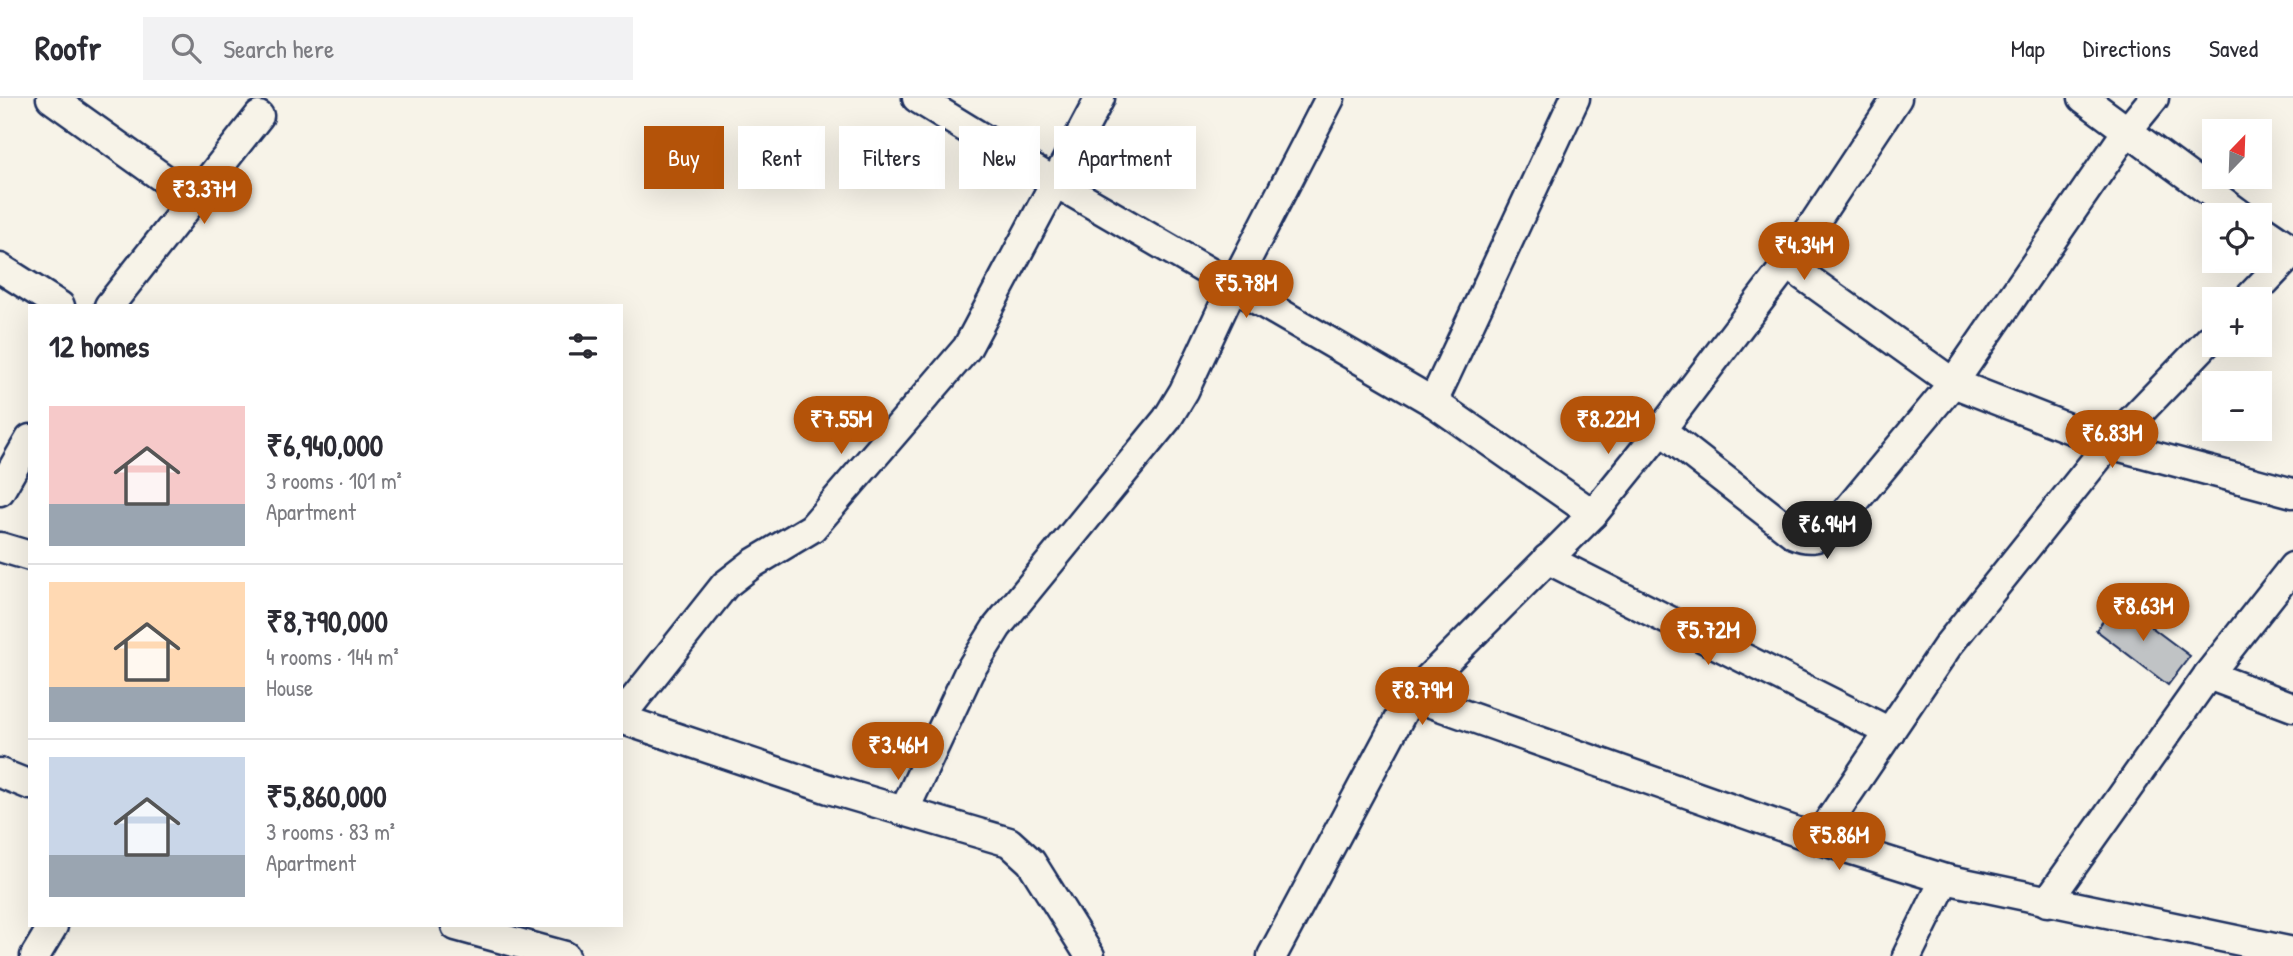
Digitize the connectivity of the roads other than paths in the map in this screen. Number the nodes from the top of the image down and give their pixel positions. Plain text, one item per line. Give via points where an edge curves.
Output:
1 (51, 98) edge
2 (917, 98) edge
3 (1100, 98) edge
4 (1330, 98) edge
5 (1575, 98) edge
6 (1897, 98) edge
7 (2083, 98) edge
8 (2154, 98) edge
9 (259, 116) dead end
10 (1086, 126) edge
11 (2127, 131) junction
12 (1054, 182) edge
13 (1054, 187) edge
14 (1066, 189) edge
15 (194, 200) junction
16 (2225, 203) edge
17 (2272, 237) edge
18 (2293, 251) edge
19 (1787, 264) junction
20 (0, 268) edge
21 (1234, 285) junction
22 (2259, 287) edge
23 (57, 304) edge
24 (111, 304) edge
25 (2202, 347) edge
26 (1953, 383) junction
27 (1433, 402) junction
28 (1661, 430) junction
29 (28, 442) edge
30 (2109, 444) junction
31 (0, 491) edge
32 (2293, 493) edge
33 (1593, 513) junction
34 (0, 547) edge
35 (28, 555) edge
36 (1547, 559) junction
37 (2293, 567) edge
38 (2207, 675) junction
39 (1411, 696) junction
40 (2293, 707) edge
41 (623, 714) edge
42 (623, 718) edge
43 (1890, 732) junction
44 (0, 773) edge
45 (28, 784) edge
46 (905, 809) junction
47 (1817, 839) junction
48 (1945, 879) junction
49 (2047, 902) junction
50 (52, 927) edge
51 (460, 927) edge
52 (2293, 952) edge
53 (35, 956) edge
54 (565, 956) edge
55 (1090, 956) edge
56 (1272, 956) edge
57 (1907, 956) edge

1 - 15 street
2 - 12 street
3 - 10 street
4 - 21 street
5 - 27 street
6 - 19 street
7 - 11 street
8 - 11 street
9 - 15 street
11 - 16 street
11 - 26 street
13 - 41 street via 967,348 812,528 725,585
14 - 21 street
15 - 24 street
17 - 18 street
18 - 22 street
19 - 26 street
19 - 28 street
20 - 23 street
21 - 27 street
21 - 46 street via 1167,419 985,645
25 - 30 street
26 - 28 street via 1830,531 1819,538 1794,534
26 - 30 street
27 - 33 street
28 - 33 street
29 - 31 street
30 - 32 street
30 - 43 street via 1949,644
33 - 36 street
34 - 35 street
36 - 39 street
36 - 43 street
37 - 38 street
38 - 40 street
38 - 49 street
39 - 47 street
39 - 56 street
42 - 46 street via 829,789
43 - 47 street
44 - 45 street
46 - 55 street via 994,836 1021,851
47 - 48 street
48 - 49 street
48 - 57 street
49 - 52 street
50 - 53 street
51 - 54 street

